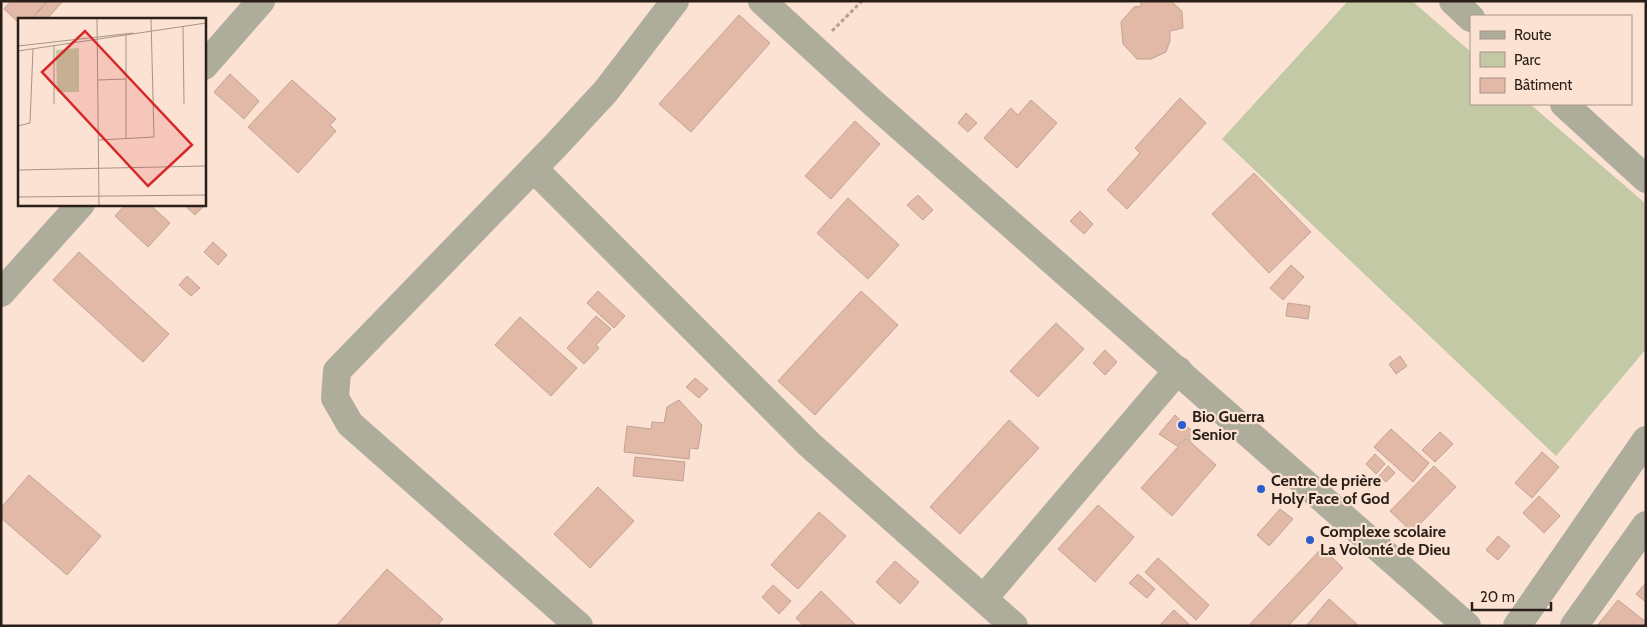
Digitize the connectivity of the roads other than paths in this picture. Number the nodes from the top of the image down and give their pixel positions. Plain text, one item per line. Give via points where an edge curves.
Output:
1 (261, 1) edge
2 (675, 1) edge
3 (762, 1) edge
4 (1453, 1) edge
5 (1470, 17) edge
6 (205, 65) edge
7 (1565, 105) edge
8 (534, 169) junction
9 (1646, 179) edge
10 (80, 205) edge
11 (1, 293) edge
12 (1178, 370) junction
13 (1646, 440) edge
14 (1646, 525) edge
15 (984, 598) junction
16 (579, 626) edge
17 (1014, 626) edge
18 (1467, 626) edge
19 (1517, 626) edge
20 (1574, 626) edge

1 - 6 street
2 - 8 street via 606,91
3 - 12 street via 872,102
4 - 5 street
7 - 9 street
8 - 15 street via 810,446
8 - 16 street via 337,371 335,398 350,424
10 - 11 street
12 - 15 street
12 - 18 street
13 - 19 street
14 - 20 street
15 - 17 street

